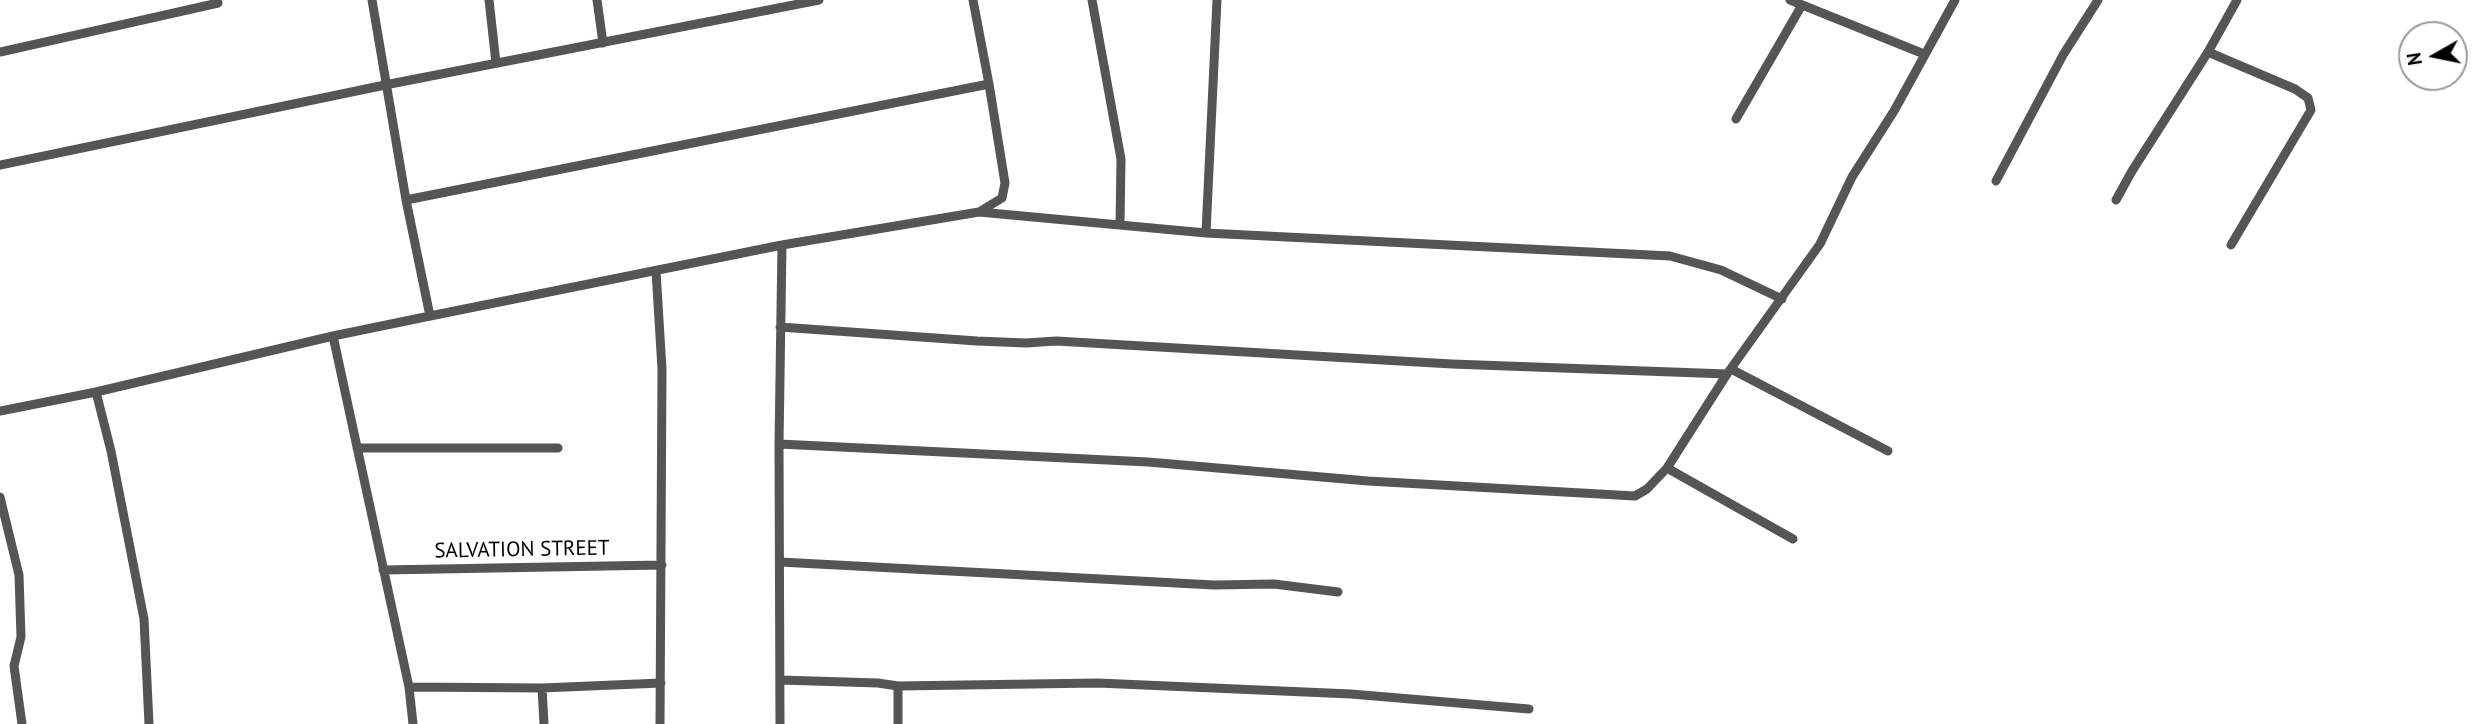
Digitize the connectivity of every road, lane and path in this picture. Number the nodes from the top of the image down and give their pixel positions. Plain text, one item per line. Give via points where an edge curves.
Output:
1 (372, 0) edge
2 (489, 0) edge
3 (597, 0) edge
4 (817, 0) edge
5 (974, 0) edge
6 (1092, 0) edge
7 (1217, 0) edge
8 (1790, 0) edge
9 (1955, 0) edge
10 (2098, 0) edge
11 (2236, 0) edge
12 (218, 2) dead end
13 (1802, 5) junction
14 (603, 43) junction
15 (0, 52) edge
16 (2208, 52) junction
17 (1924, 54) junction
18 (496, 63) junction
19 (989, 84) junction
20 (385, 85) junction
21 (1735, 119) dead end
22 (0, 165) edge
23 (1996, 181) dead end
24 (406, 200) junction
25 (2116, 200) dead end
26 (979, 212) junction
27 (1120, 224) junction
28 (1206, 233) junction
29 (782, 245) junction
30 (2231, 245) dead end
31 (656, 271) junction
32 (1782, 299) junction
33 (430, 316) junction
34 (780, 327) junction
35 (333, 336) junction
36 (1729, 371) junction
37 (96, 392) junction
38 (0, 411) edge
39 (779, 444) junction
40 (357, 448) junction
41 (558, 448) dead end
42 (1888, 452) dead end
43 (1667, 468) junction
44 (0, 496) edge
45 (1793, 539) dead end
46 (780, 562) junction
47 (662, 565) junction
48 (383, 570) junction
49 (1338, 592) dead end
50 (780, 680) junction
51 (661, 683) junction
52 (898, 686) junction
53 (409, 687) junction
54 (542, 688) junction
55 (1529, 709) dead end
56 (22, 724) edge
57 (149, 724) edge
58 (413, 724) edge
59 (544, 724) edge
60 (660, 724) edge
61 (780, 724) edge
62 (898, 724) edge

1 - 20 street
2 - 18 street
3 - 14 street
4 - 14 street
5 - 19 street
6 - 27 street via 1121,159
7 - 28 street
8 - 13 street
9 - 17 street
10 - 23 street
11 - 16 street
12 - 15 street
13 - 17 street
13 - 21 street
14 - 18 street
16 - 25 street
16 - 30 street via 2295,89 2308,98 2311,110
17 - 32 street via 1852,177 1820,244
18 - 20 street
19 - 24 street
19 - 26 street via 1005,183 1002,198
20 - 22 street
20 - 24 street
24 - 33 street
26 - 27 street
26 - 29 street
27 - 28 street
28 - 32 street via 1670,256 1721,270
29 - 31 street
29 - 34 street
31 - 33 street
31 - 47 street via 662,369
32 - 36 street
33 - 35 street
34 - 36 street via 943,340 1056,341 1452,364
34 - 39 street
35 - 37 street
35 - 40 street
36 - 42 street
36 - 43 street
37 - 38 street
37 - 57 street via 144,619
39 - 43 street via 1148,462 1368,481 1635,496
39 - 46 street
40 - 41 street
40 - 48 street
43 - 45 street
44 - 56 street via 19,575 21,637 14,666
46 - 49 street via 1274,584
46 - 50 street
47 - 48 street, SALVATION STREET
47 - 51 street
48 - 53 street
50 - 52 street
50 - 61 street
51 - 54 street
51 - 60 street
52 - 55 street via 1098,683 1351,694
52 - 62 street
53 - 54 street
53 - 58 street
54 - 59 street

